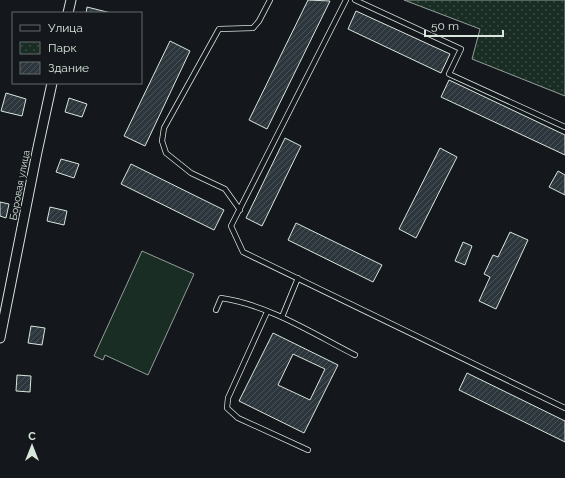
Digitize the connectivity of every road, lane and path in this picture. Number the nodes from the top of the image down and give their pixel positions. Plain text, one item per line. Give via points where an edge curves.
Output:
1 (71, 0) edge
2 (270, 0) edge
3 (346, 0) edge
4 (355, 0) edge
5 (68, 12) edge
6 (52, 84) edge
7 (565, 127) edge
8 (240, 210) junction
9 (298, 278) junction
10 (216, 310) dead end
11 (267, 312) junction
12 (282, 318) junction
13 (0, 338) edge
14 (355, 355) dead end
15 (565, 408) edge
16 (308, 450) dead end

1 - 5 street
2 - 8 lane via 253,28 219,29 164,128 162,141 166,153 175,162 191,173 226,189
3 - 8 lane
4 - 7 lane via 461,50 449,74
6 - 13 street, Боровая улица
8 - 9 lane via 231,226 243,252
9 - 12 lane
9 - 15 lane
10 - 11 lane via 221,298 238,301
11 - 12 lane
11 - 16 lane via 228,398 227,408 238,418
12 - 14 lane

